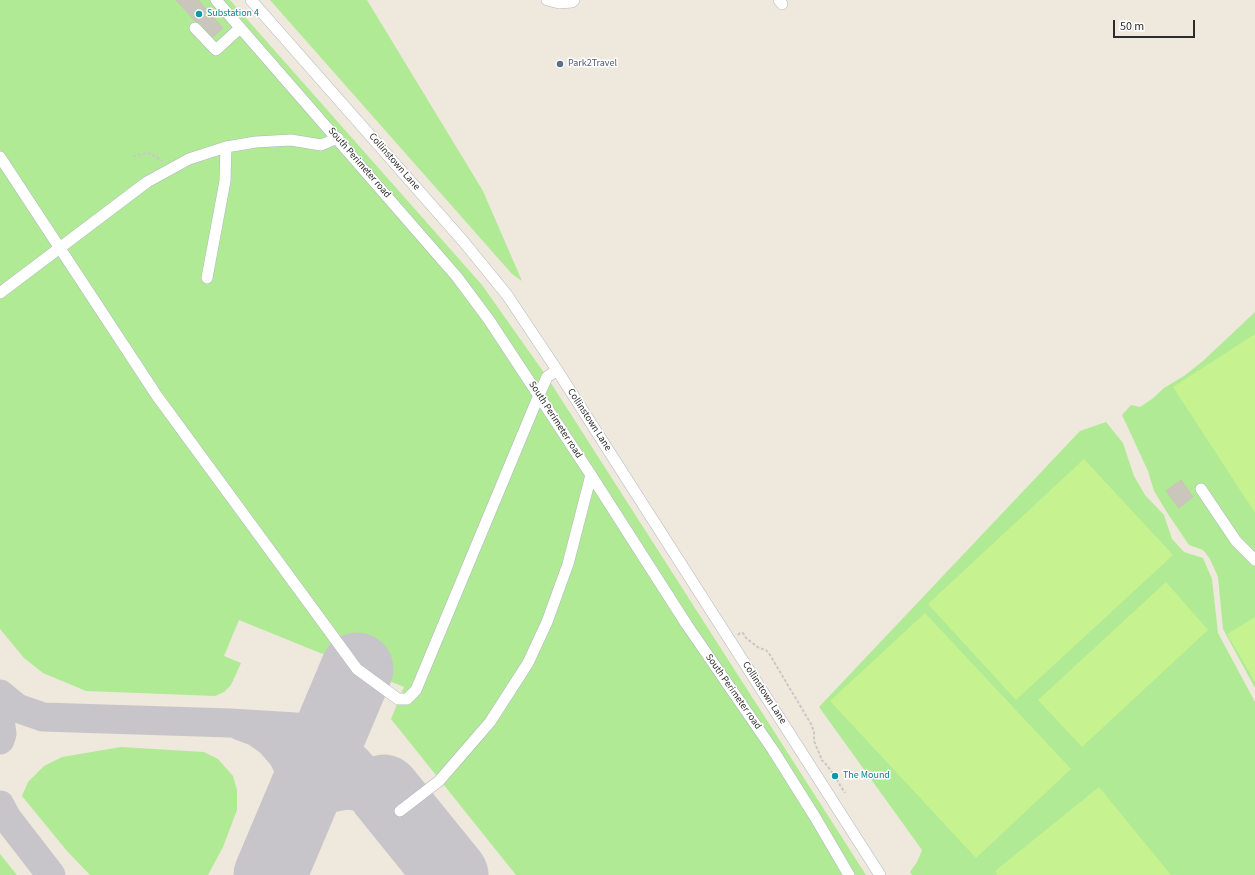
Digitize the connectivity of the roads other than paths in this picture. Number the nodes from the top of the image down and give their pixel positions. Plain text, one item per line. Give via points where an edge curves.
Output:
1 (216, 0) edge
2 (251, 0) edge
3 (547, 0) edge
4 (574, 0) edge
5 (195, 28) dead end
6 (240, 28) junction
7 (338, 138) junction
8 (226, 147) junction
9 (0, 157) edge
10 (60, 247) junction
11 (207, 278) dead end
12 (0, 293) edge
13 (557, 370) junction
14 (539, 395) junction
15 (591, 475) junction
16 (1201, 489) dead end
17 (1255, 560) edge
18 (400, 811) dead end
19 (848, 875) edge
20 (880, 875) edge

1 - 6 street, South Perimeter road
2 - 13 street, Collinstown Lane via 463,241 507,295
3 - 4 street via 559,3
5 - 6 street via 216,50
6 - 7 street, South Perimeter road
7 - 8 street via 321,145 291,140
7 - 14 street, South Perimeter road via 457,277
8 - 10 street via 189,159 147,182
8 - 11 street via 225,181
9 - 10 street
10 - 12 street
10 - 14 street via 156,396 356,669 398,699 406,699 416,690
13 - 14 street via 547,377
13 - 20 street, Collinstown Lane
14 - 15 street, South Perimeter road
15 - 18 street via 568,564 547,622 528,663 490,722 439,781
15 - 19 street, South Perimeter road via 687,625 773,750 815,816
16 - 17 street via 1236,541

